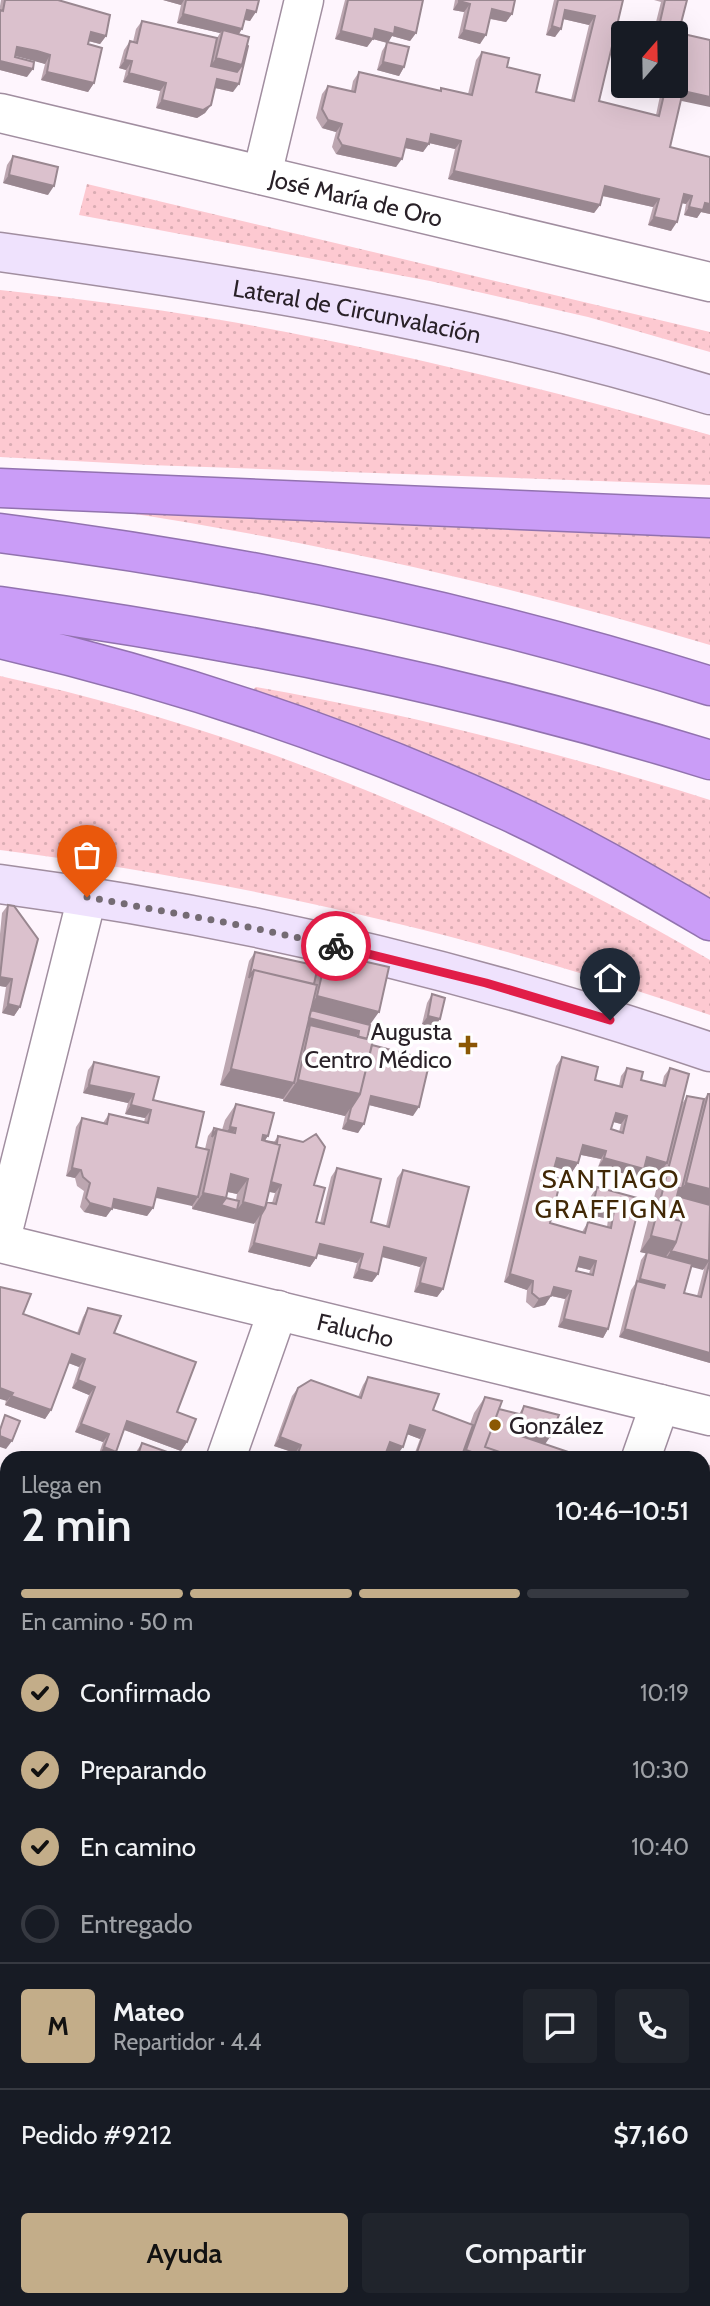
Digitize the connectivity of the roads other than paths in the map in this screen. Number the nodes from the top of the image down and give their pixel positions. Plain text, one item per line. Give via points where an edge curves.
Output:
1 (304, 0) edge
2 (0, 113) edge
3 (262, 175) junction
4 (0, 252) edge
5 (710, 282) edge
6 (710, 396) edge
7 (0, 488) edge
8 (710, 518) edge
9 (0, 533) edge
10 (0, 606) edge
11 (0, 639) edge
12 (710, 686) edge
13 (710, 760) edge
14 (0, 884) edge
15 (87, 897) junction
16 (710, 921) edge
17 (710, 1052) edge
18 (0, 1243) edge
19 (278, 1310) junction
20 (660, 1404) junction
21 (710, 1416) edge
22 (228, 1451) edge
23 (643, 1451) edge

1 - 3 street
2 - 3 street, José María de Oro
3 - 5 street, José María de Oro
4 - 6 street, Lateral de Circunvalación via 219,284 428,322
7 - 8 highway
9 - 12 highway via 266,574 464,617
10 - 13 highway via 200,636 363,668 545,712
11 - 16 highway via 255,709 432,778 512,813
14 - 15 street
15 - 17 street via 371,953
15 - 18 street
18 - 19 street, Falucho
19 - 20 street, Falucho
19 - 22 street
20 - 21 street, Falucho
20 - 23 street

